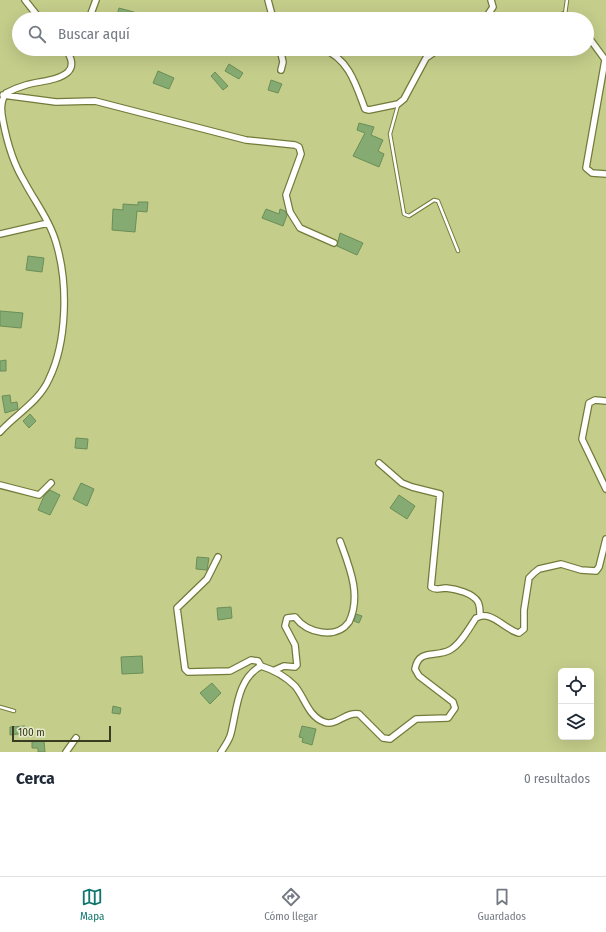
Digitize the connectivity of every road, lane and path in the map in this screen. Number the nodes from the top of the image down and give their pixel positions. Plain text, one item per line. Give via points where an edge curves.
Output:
1 (25, 0) edge
2 (96, 0) edge
3 (268, 0) edge
4 (491, 0) edge
5 (567, 0) edge
6 (34, 12) edge
7 (92, 12) edge
8 (271, 12) edge
9 (490, 12) edge
10 (564, 12) edge
11 (594, 42) edge
12 (70, 56) edge
13 (282, 56) edge
14 (336, 56) edge
15 (429, 56) edge
16 (605, 60) edge
17 (281, 70) dead end
18 (3, 95) junction
19 (398, 104) junction
20 (0, 139) edge
21 (7, 141) junction
22 (606, 174) edge
23 (48, 223) junction
24 (0, 234) edge
25 (334, 243) dead end
26 (458, 251) dead end
27 (606, 401) edge
28 (0, 432) edge
29 (379, 463) dead end
30 (51, 483) dead end
31 (0, 485) edge
32 (606, 489) edge
33 (606, 539) edge
34 (340, 541) dead end
35 (218, 557) dead end
36 (480, 615) junction
37 (261, 666) junction
38 (275, 670) junction
39 (0, 707) edge
40 (14, 711) dead end
41 (76, 738) dead end
42 (66, 752) edge
43 (221, 752) edge

1 - 6 street
2 - 7 street
3 - 8 street
4 - 9 street via 493,7
5 - 10 lane
11 - 16 street
12 - 18 street via 71,65 68,72
13 - 17 street
14 - 19 street via 349,69 365,108 369,110
15 - 19 street via 419,68 408,93
16 - 22 street via 586,168 592,174
18 - 21 street via 0,106
18 - 25 street via 61,103 95,101 246,140 295,145 299,147 301,154 286,195 290,212 300,228
19 - 26 lane via 390,134 404,214 410,216 434,200 438,201
20 - 21 street
21 - 23 street via 22,179
23 - 24 street
23 - 28 street via 57,246 65,295 55,367 49,381 30,406
27 - 32 street via 589,402 581,435
29 - 36 street via 402,483 440,494 431,587 456,590 471,596 479,603
30 - 31 street via 40,495
33 - 36 street via 596,571 581,570 562,564 539,569 529,578 524,629 519,633 491,617
34 - 38 street via 354,582 354,600 349,622 338,630 320,632 306,628 295,617 287,618 285,626 295,645 297,665 295,668 284,666
35 - 37 street via 208,579 177,608 185,669 188,672 230,671 251,660 258,661
36 - 38 street via 450,650 421,656 416,661 415,669 419,676 453,702 455,708 452,714 448,718 416,720 390,739 383,738 359,714 350,714 331,723 321,721 312,713 295,686
37 - 38 street
37 - 43 street via 251,674 240,692 231,735
39 - 40 lane
41 - 42 street

